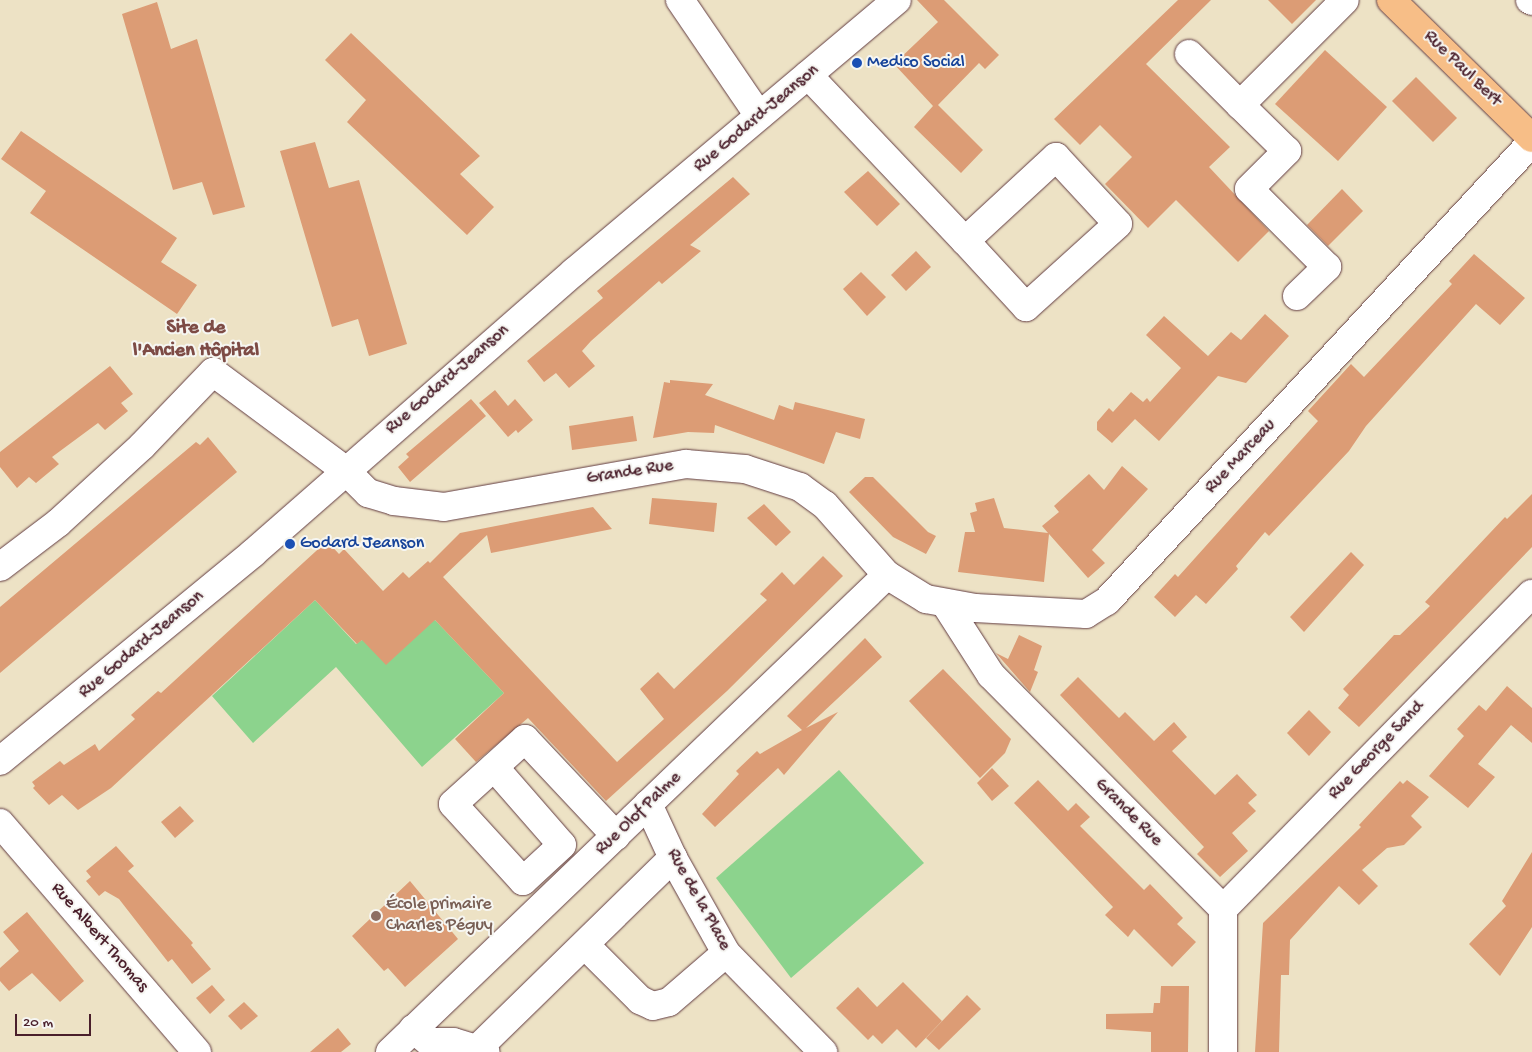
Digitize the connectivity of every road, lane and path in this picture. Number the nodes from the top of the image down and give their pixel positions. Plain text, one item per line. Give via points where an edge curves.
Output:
1 (680, 0) edge
2 (897, 0) edge
3 (1345, 0) edge
4 (1391, 0) edge
5 (1189, 54) dead end
6 (808, 75) junction
7 (1240, 105) junction
8 (759, 116) junction
9 (1532, 138) edge
10 (1532, 142) edge
11 (965, 241) junction
12 (1297, 296) dead end
13 (345, 470) junction
14 (5, 561) edge
15 (887, 575) junction
16 (1532, 594) edge
17 (946, 605) junction
18 (0, 761) edge
19 (494, 767) dead end
20 (648, 804) junction
21 (0, 823) edge
22 (616, 836) junction
23 (673, 858) junction
24 (1223, 909) junction
25 (585, 944) junction
26 (726, 953) junction
27 (413, 1029) junction
28 (482, 1051) edge
29 (197, 1052) edge
30 (390, 1052) edge
31 (823, 1052) edge
32 (1223, 1052) edge

1 - 8 street
2 - 6 street, Rue Godard-Jeanson
3 - 7 street
4 - 9 main road, Rue Paul Bert
5 - 7 street
6 - 8 street, Rue Godard-Jeanson
6 - 11 street
7 - 12 street via 1287,152 1249,189 1327,267
8 - 13 street, Rue Godard-Jeanson
10 - 17 street, Rue Marceau via 1098,609 1086,614 1072,614
11 - 11 street via 1056,158 1118,224 1026,308
13 - 14 street, Grande Rue via 213,372 142,446 58,523
13 - 15 street, Grande Rue via 368,493 394,501 444,507 686,464 745,469 800,487 825,504
13 - 18 street, Rue Godard-Jeanson via 253,553
15 - 17 street, Rue Marceau via 906,589
15 - 20 street, Rue Olof Palme
16 - 24 street, Rue George Sand
17 - 24 street, Grande Rue via 991,675
19 - 22 street via 525,739
20 - 22 street, Rue Olof Palme
20 - 23 street, Rue de la Place
21 - 29 street, Rue Albert Thomas
22 - 27 street, Rue Olof Palme
23 - 25 street
23 - 26 street, Rue de la Place
24 - 32 street
25 - 26 street via 640,1000 653,1006 669,1002
25 - 28 street
26 - 31 street, Rue de la Place
27 - 28 street via 429,1042 453,1042
27 - 30 street, Rue Olof Palme

